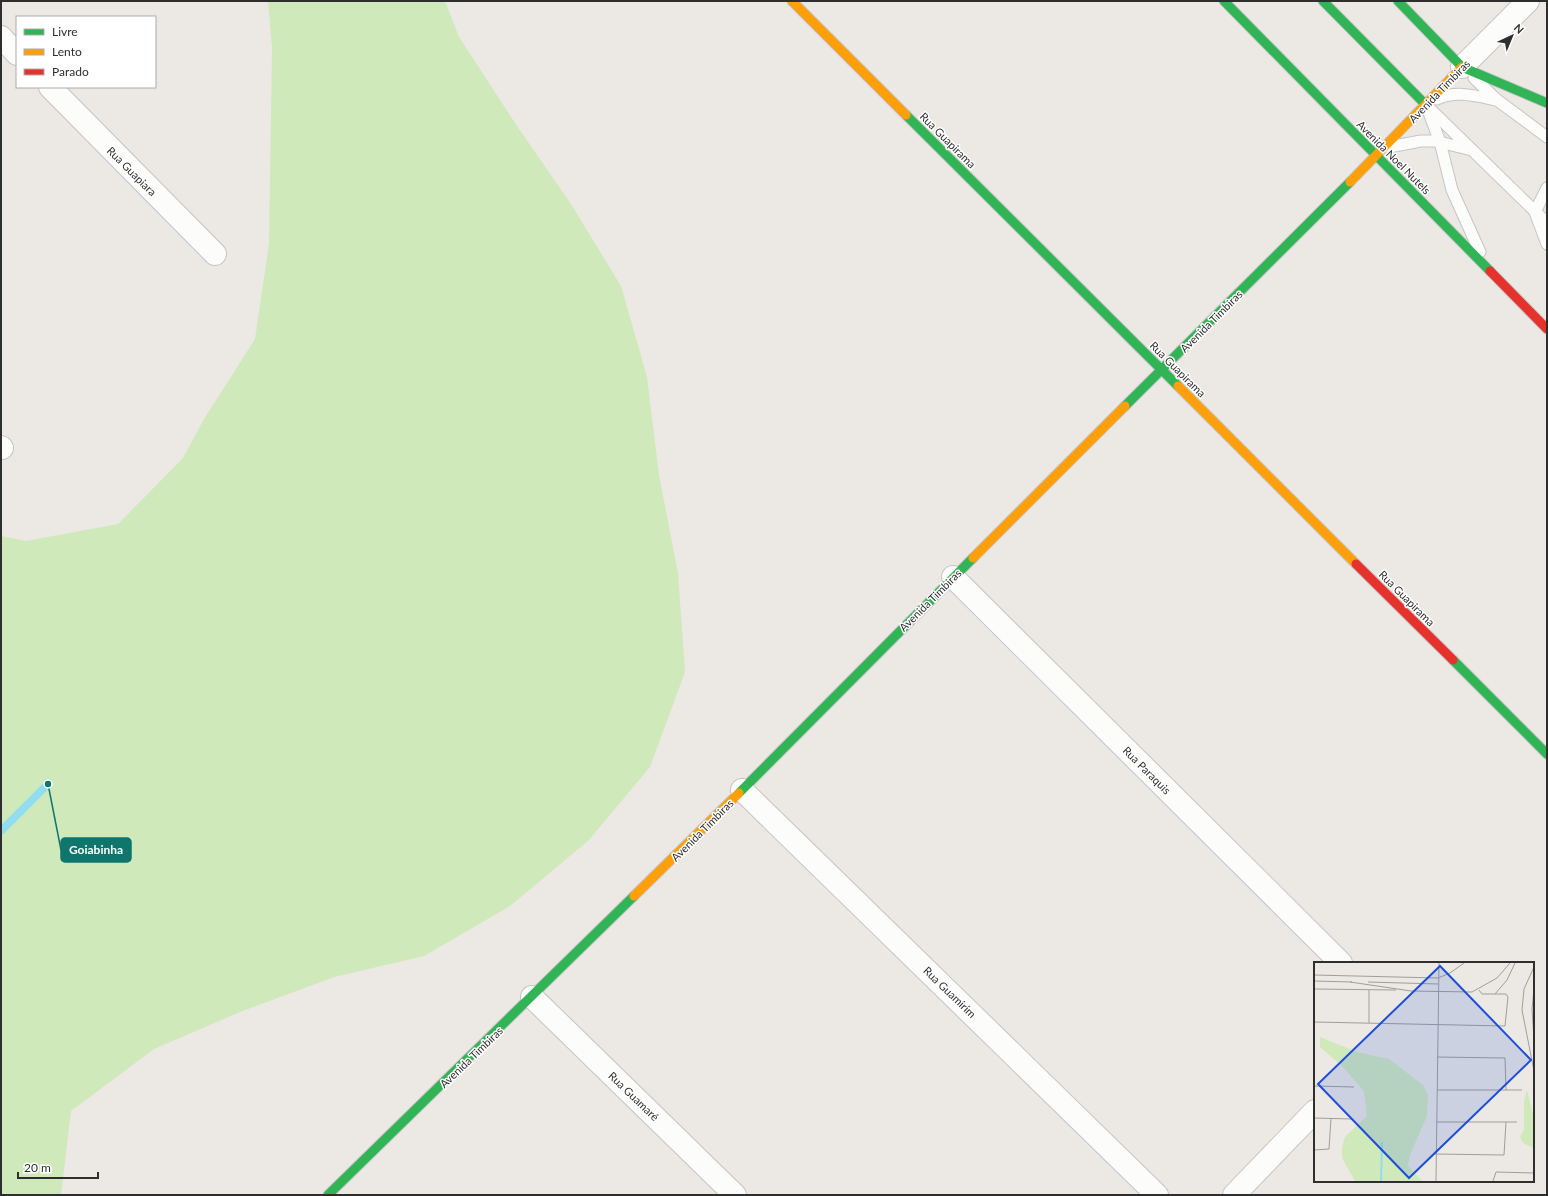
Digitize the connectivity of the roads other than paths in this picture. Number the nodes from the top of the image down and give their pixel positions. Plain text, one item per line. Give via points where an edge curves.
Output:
1 (792, 1) edge
2 (1224, 1) edge
3 (1323, 1) edge
4 (1398, 1) edge
5 (1528, 1) edge
6 (1, 37) edge
7 (16, 53) edge
8 (1462, 66) junction
9 (51, 88) edge
10 (1497, 100) junction
11 (1547, 103) edge
12 (1426, 105) junction
13 (1547, 137) edge
14 (1440, 142) junction
15 (1384, 148) junction
16 (1472, 150) junction
17 (1376, 156) junction
18 (1547, 188) edge
19 (1535, 212) junction
20 (1547, 223) edge
21 (1547, 244) edge
22 (215, 254) dead end
23 (1492, 274) junction
24 (1547, 329) edge
25 (1161, 370) junction
26 (953, 577) junction
27 (1547, 754) edge
28 (742, 790) junction
29 (1340, 962) edge
30 (532, 998) junction
31 (1314, 1112) edge
32 (328, 1195) edge
33 (736, 1195) edge
34 (1158, 1195) edge
35 (1234, 1195) edge

1 - 25 street, Rua Guapirama
2 - 17 street, Avenida Noel Nutels
3 - 12 street
4 - 8 street
5 - 8 street, Avenida Timbiras
6 - 7 street
8 - 10 lane
8 - 11 street
8 - 12 street, Avenida Timbiras
9 - 22 street, Rua Guapiara
10 - 12 lane via 1454,94
10 - 13 lane
12 - 14 lane
12 - 15 street, Avenida Timbiras
12 - 16 lane
14 - 15 lane via 1421,140
14 - 16 lane
14 - 23 lane via 1452,190
15 - 17 street, Avenida Timbiras
16 - 19 lane
17 - 23 street, Avenida Noel Nutels
17 - 25 street, Avenida Timbiras
18 - 19 lane
19 - 20 lane
19 - 21 lane
23 - 24 street, Avenida Noel Nutels
25 - 26 street, Avenida Timbiras
25 - 27 street, Rua Guapirama
26 - 28 street, Avenida Timbiras
26 - 29 street, Rua Paraquis
28 - 30 street, Avenida Timbiras
28 - 34 street, Rua Guamirim
30 - 32 street, Avenida Timbiras
30 - 33 street, Rua Guamaré
31 - 35 street

